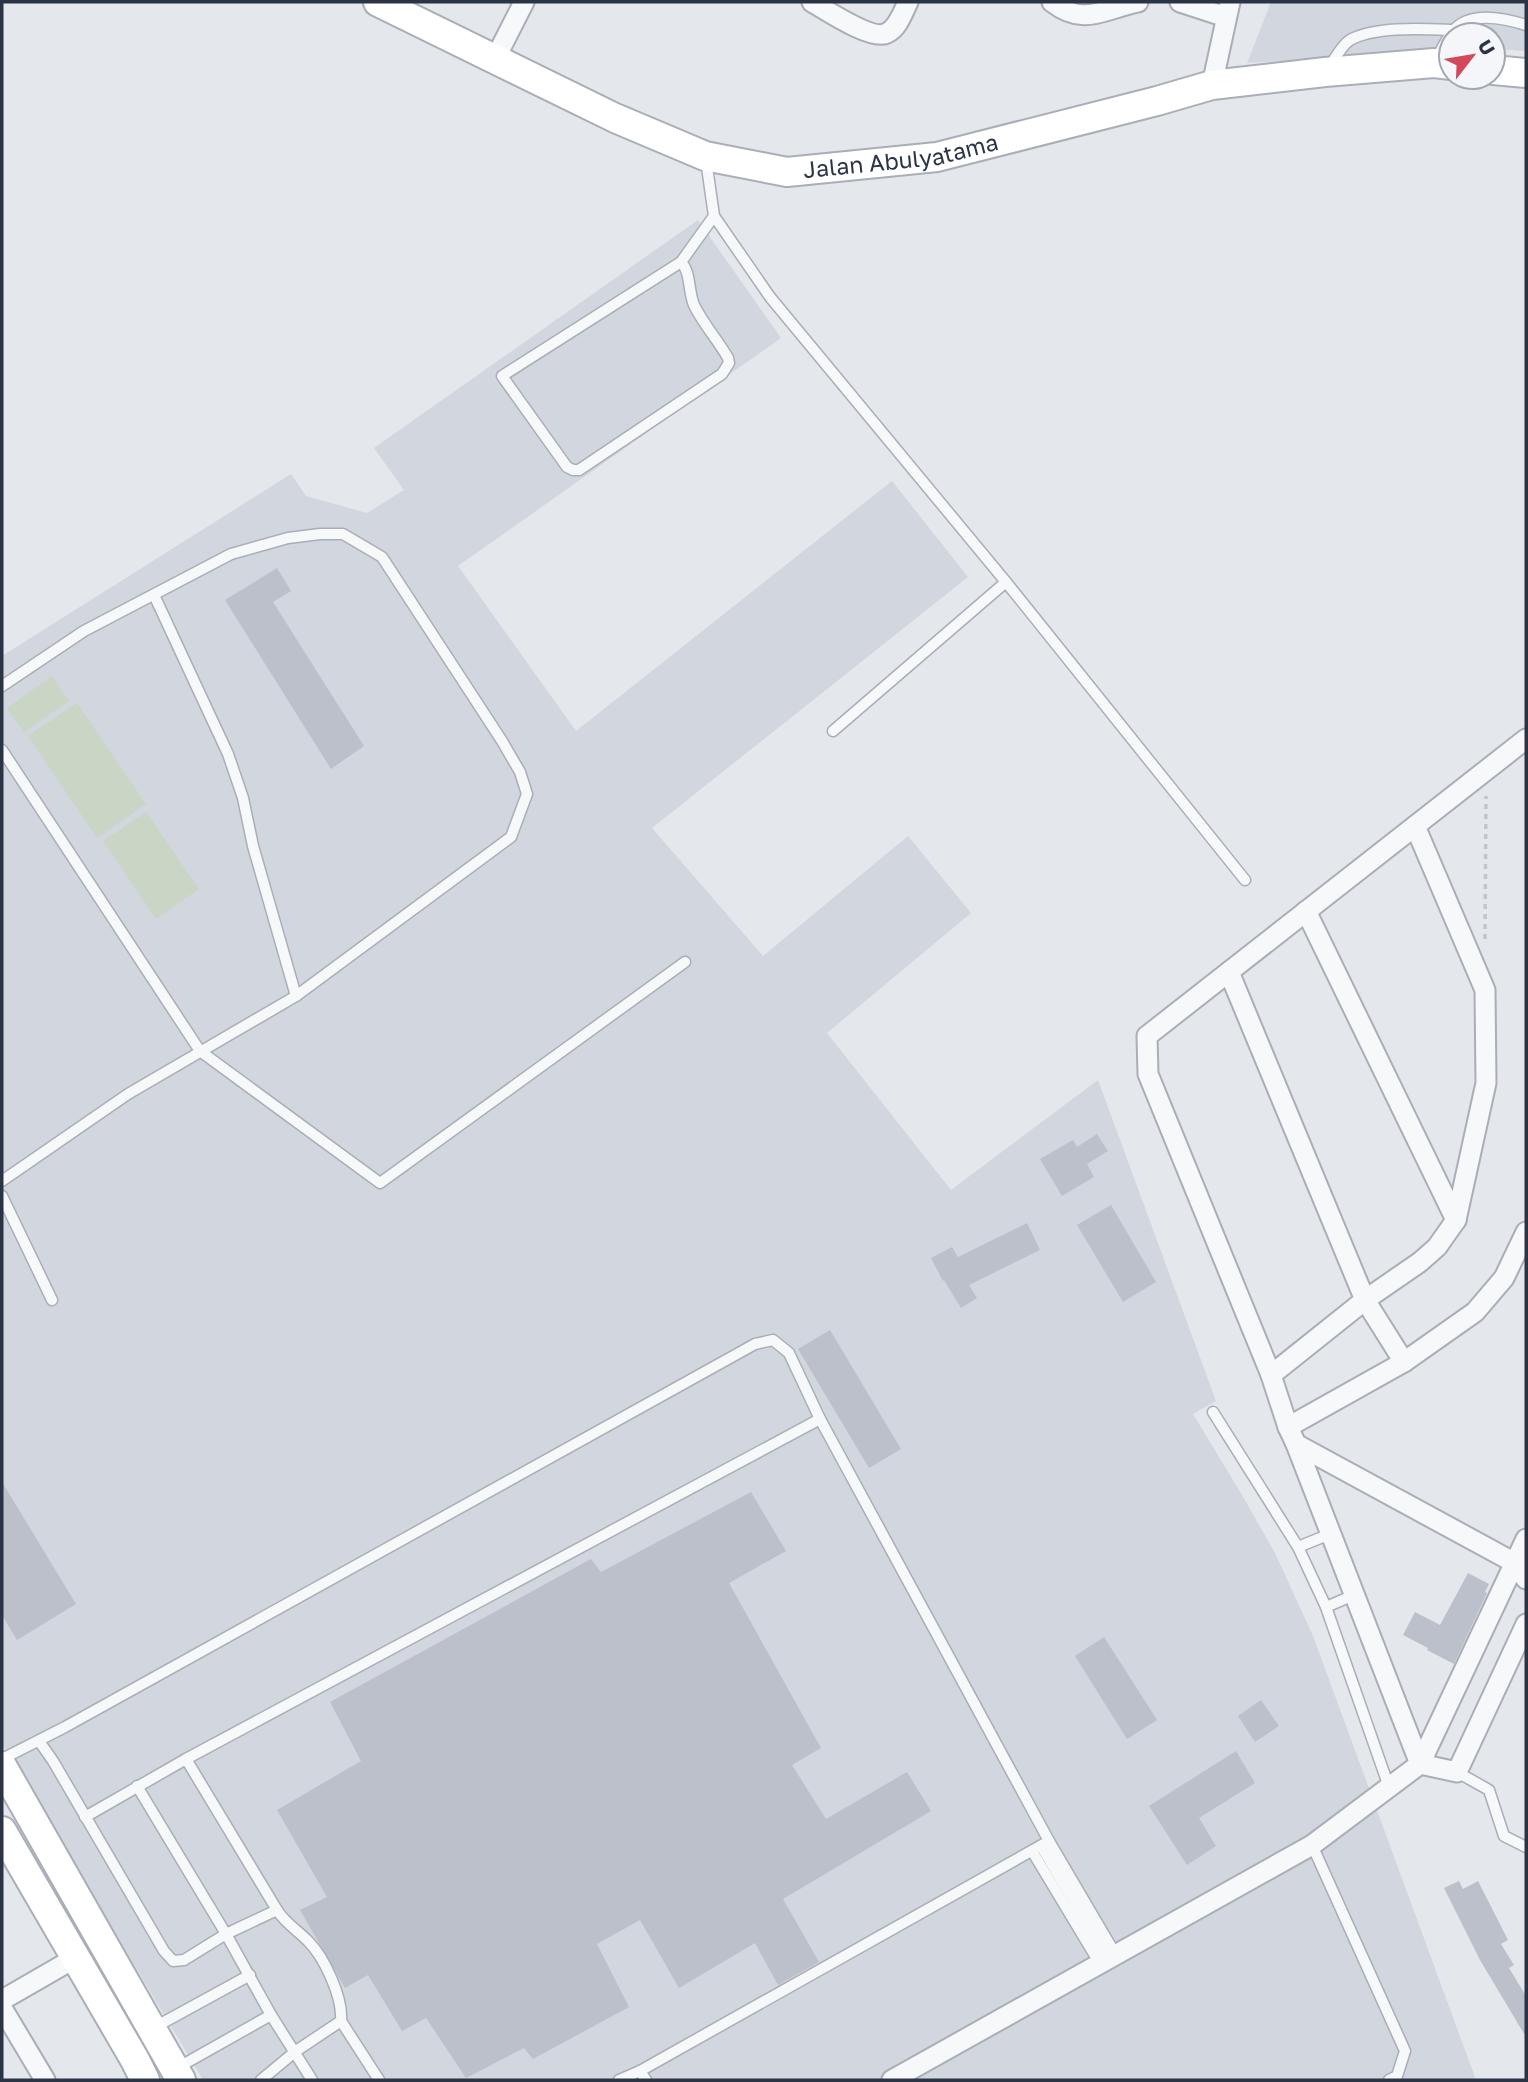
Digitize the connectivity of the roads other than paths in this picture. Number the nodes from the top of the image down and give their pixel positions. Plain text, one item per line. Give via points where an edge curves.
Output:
1 (378, 2) edge
2 (524, 2) edge
3 (812, 2) edge
4 (908, 2) edge
5 (1052, 2) edge
6 (1138, 2) edge
7 (1180, 2) edge
8 (1228, 10) edge
9 (1466, 21) edge
10 (1526, 24) edge
11 (1437, 29) edge
12 (495, 59) junction
13 (1437, 64) edge
14 (1325, 72) junction
15 (1507, 72) edge
16 (1526, 74) edge
17 (1212, 85) junction
18 (705, 156) junction
19 (714, 216) junction
20 (681, 262) junction
21 (1006, 582) junction
22 (153, 595) junction
23 (2, 686) edge
24 (833, 732) dead end
25 (1526, 739) edge
26 (2, 750) edge
27 (1415, 827) junction
28 (1245, 880) dead end
29 (1306, 911) junction
30 (685, 962) dead end
31 (1229, 972) junction
32 (296, 996) junction
33 (200, 1051) junction
34 (2, 1181) edge
35 (2, 1196) edge
36 (1456, 1220) junction
37 (1526, 1232) edge
38 (51, 1300) dead end
39 (1365, 1300) junction
40 (1404, 1362) junction
41 (1270, 1375) junction
42 (1213, 1412) dead end
43 (820, 1419) junction
44 (1292, 1436) junction
45 (1330, 1534) junction
46 (1526, 1539) edge
47 (1298, 1547) junction
48 (1515, 1563) junction
49 (1526, 1579) edge
50 (1354, 1595) junction
51 (1326, 1607) junction
52 (1526, 1624) edge
53 (39, 1741) junction
54 (2, 1759) edge
55 (186, 1759) junction
56 (1420, 1764) junction
57 (2, 1766) edge
58 (1457, 1772) junction
59 (137, 1786) junction
60 (1389, 1787) junction
61 (85, 1817) junction
62 (2, 1831) edge
63 (1312, 1844) junction
64 (1041, 1846) junction
65 (1526, 1847) edge
66 (276, 1910) junction
67 (226, 1934) junction
68 (75, 1958) junction
69 (1108, 1960) junction
70 (250, 1975) junction
71 (2, 2000) edge
72 (2, 2008) edge
73 (271, 2015) junction
74 (341, 2021) junction
75 (152, 2029) junction
76 (296, 2051) junction
77 (178, 2075) edge
78 (643, 2075) edge
79 (46, 2080) edge
80 (144, 2080) edge
81 (261, 2080) edge
82 (312, 2080) edge
83 (379, 2080) edge
84 (619, 2080) edge
85 (892, 2080) edge
86 (1389, 2080) edge

1 - 12 main road, Jalan Abulyatama
2 - 12 street
3 - 4 street via 881,36 894,28
5 - 6 street via 1064,11 1085,16
7 - 8 street
8 - 17 street
9 - 10 lane via 1503,17
11 - 14 lane via 1374,32 1348,41
12 - 18 main road, Jalan Abulyatama
13 - 14 main road, Jalan Abulyatama
14 - 17 main road, Jalan Abulyatama
15 - 16 main road
17 - 18 main road, Jalan Abulyatama via 937,157 787,172
18 - 19 lane
19 - 20 lane
19 - 21 lane via 770,298
20 - 20 lane via 693,303 729,358 726,368 579,470 570,469 502,376
21 - 24 lane
21 - 28 lane
22 - 23 lane via 85,631
22 - 32 lane via 228,754
22 - 32 lane via 231,554 288,538 343,534 382,557 520,772 527,794 511,837
25 - 27 street
26 - 33 lane
27 - 29 street
27 - 36 street via 1485,990 1486,1083
29 - 31 street
29 - 36 street
30 - 33 lane via 380,1183
31 - 39 street
31 - 41 street via 1147,1036 1148,1074
32 - 33 lane
33 - 34 lane via 128,1094
35 - 38 lane
36 - 39 street via 1420,1262
37 - 40 street via 1504,1278 1475,1312
39 - 40 street
39 - 41 street
40 - 44 street
41 - 44 street
42 - 47 lane
43 - 53 lane via 789,1353 774,1340 755,1344
43 - 55 lane
43 - 64 lane
44 - 45 street
44 - 48 street
45 - 47 lane
45 - 50 street
46 - 48 street
47 - 51 lane
48 - 49 street
48 - 56 street
50 - 51 lane
50 - 56 street
51 - 60 lane
52 - 58 street
53 - 54 lane
53 - 61 lane
55 - 59 lane
55 - 66 lane
56 - 58 street
56 - 60 street
57 - 75 main road
58 - 65 lane via 1489,1790 1504,1836
59 - 61 lane
59 - 67 lane
60 - 63 street
61 - 67 lane via 173,1961 184,1960
62 - 68 main road
63 - 69 street
63 - 86 lane via 1405,2051 1397,2076
64 - 69 lane
64 - 69 lane
64 - 78 lane
66 - 67 lane
66 - 74 lane via 322,1960 342,2012
67 - 70 lane
68 - 71 street
68 - 80 main road
69 - 85 street
70 - 73 lane
70 - 75 lane
72 - 79 street
73 - 76 lane
73 - 77 lane
74 - 76 lane
74 - 83 lane
75 - 77 main road
76 - 81 lane
76 - 82 lane
78 - 84 lane

